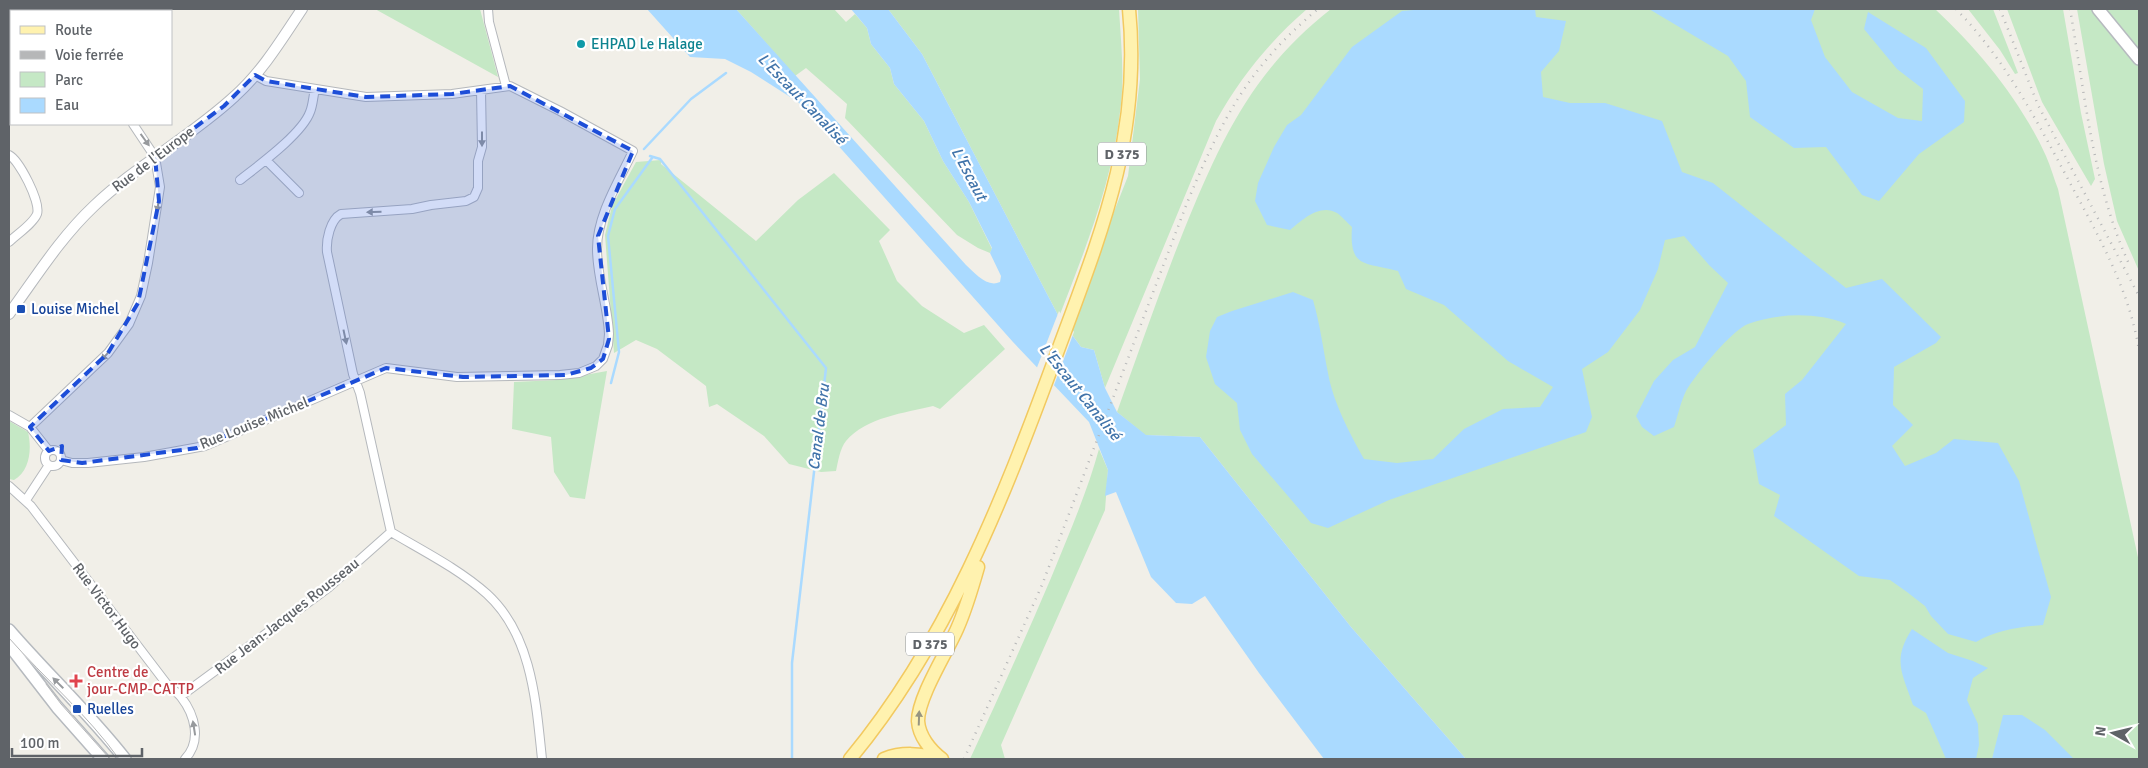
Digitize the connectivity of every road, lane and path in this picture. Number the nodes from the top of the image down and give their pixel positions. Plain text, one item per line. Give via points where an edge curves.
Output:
1 (302, 9) edge
2 (488, 9) edge
3 (1129, 9) edge
4 (2098, 9) edge
5 (2139, 59) edge
6 (255, 75) junction
7 (506, 86) junction
8 (315, 89) junction
9 (481, 90) junction
10 (134, 125) edge
11 (9, 155) edge
12 (155, 156) junction
13 (266, 160) junction
14 (240, 180) dead end
15 (299, 193) dead end
16 (9, 242) edge
17 (9, 314) edge
18 (355, 381) junction
19 (9, 416) edge
20 (30, 427) junction
21 (49, 451) junction
22 (61, 460) junction
23 (49, 465) junction
24 (9, 486) edge
25 (26, 500) junction
26 (992, 518) junction
27 (391, 532) junction
28 (9, 630) edge
29 (9, 645) edge
30 (181, 696) junction
31 (103, 759) edge
32 (125, 759) edge
33 (185, 759) edge
34 (542, 759) edge
35 (850, 759) edge
36 (884, 759) edge
37 (940, 759) edge

1 - 6 street, Rue de l'Europe
2 - 7 street
3 - 26 main road, D 375 via 1130,78 1125,138 1112,194 1039,401
4 - 5 main road
6 - 8 street via 266,82
6 - 12 street, Rue de l'Europe via 224,106
7 - 9 street
7 - 18 street via 516,88 633,151 606,208 598,240 597,255 609,339 605,354 600,362 579,373 457,377 386,368
8 - 9 street via 366,97
8 - 13 street via 307,118
9 -> 18 street via 482,147 478,161 478,188 474,197 466,202 345,213 336,217 327,252
10 -> 12 street
11 - 16 street via 17,161 38,207 35,217
12 - 17 street, Rue de l'Europe via 112,190 78,223
12 -> 20 street via 160,183 159,201 145,279 133,316 118,341 98,364
13 - 14 street
13 - 15 street
18 - 22 street, Rue Louise Michel via 205,446 88,463
18 - 27 street
19 - 20 street
20 - 21 street
21 - 22 street via 59,452
21 - 23 street via 45,458
22 - 23 street via 57,466
23 - 25 street
24 - 25 street, Rue Victor Hugo
25 - 30 street, Rue Victor Hugo via 166,684
26 - 35 main road, D 375 via 961,589 932,642 883,717
37 -> 26 main road via 921,732 918,723 920,709 965,610
27 - 30 street, Rue Jean-Jacques Rousseau via 328,588
27 - 34 street via 476,585 508,619 526,662 537,711
32 -> 28 main road
29 - 31 main road
33 -> 30 street, Rue Victor Hugo via 193,747 196,731
36 - 37 main road via 913,754

